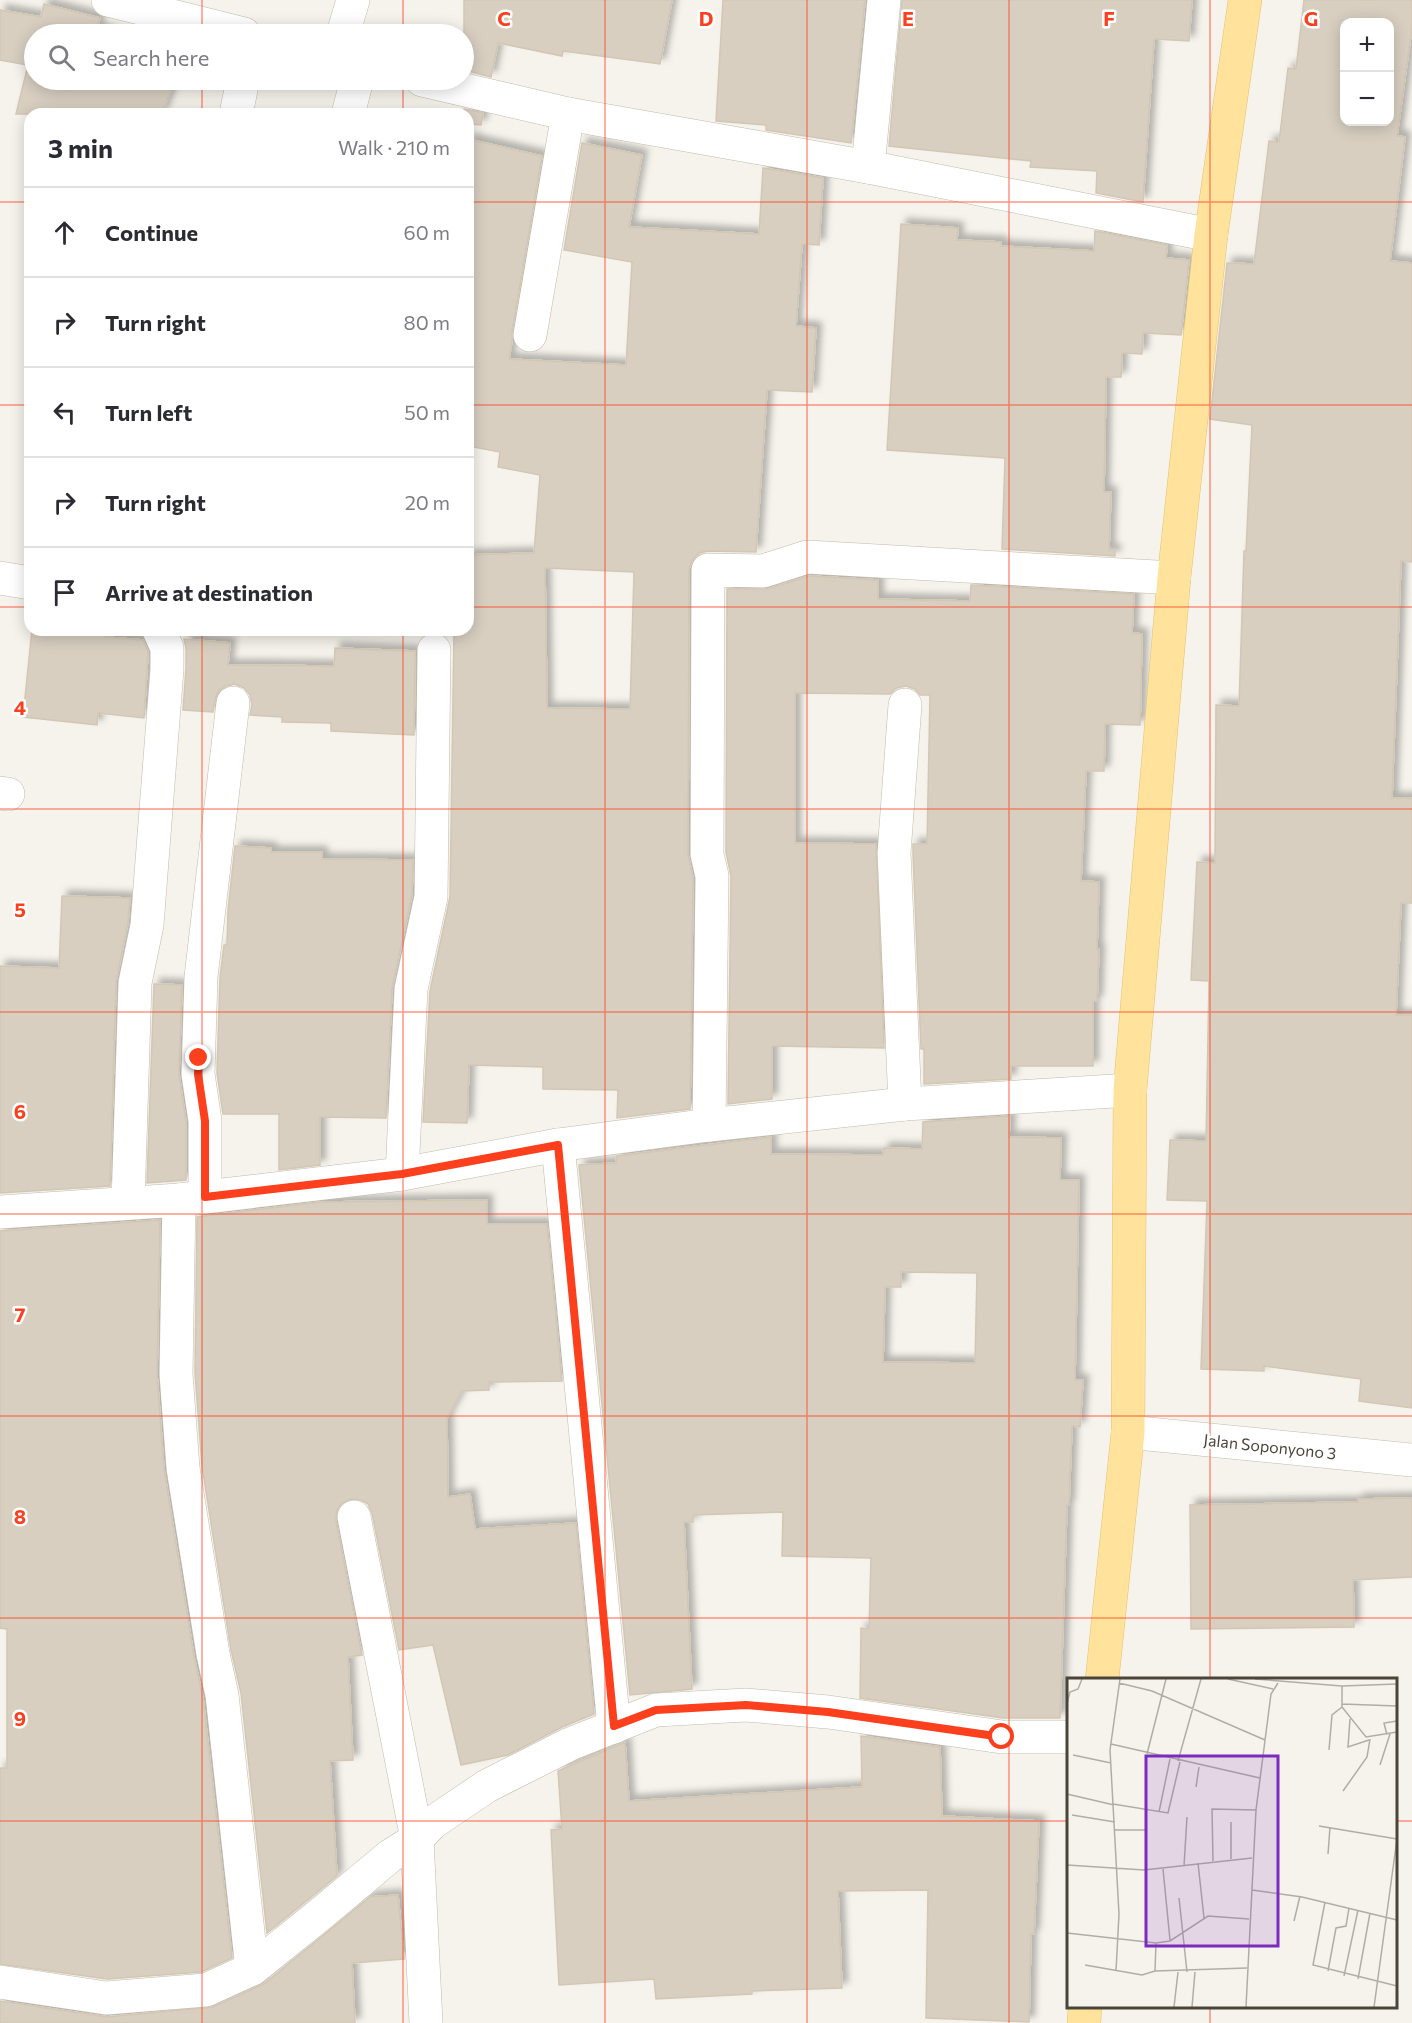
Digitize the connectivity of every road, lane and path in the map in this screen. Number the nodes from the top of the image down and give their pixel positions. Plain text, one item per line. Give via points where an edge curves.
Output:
1 (108, 0) edge
2 (353, 0) edge
3 (884, 0) edge
4 (1245, 0) edge
5 (204, 24) edge
6 (346, 24) edge
7 (241, 90) edge
8 (354, 90) edge
9 (466, 90) edge
10 (237, 108) edge
11 (350, 108) edge
12 (568, 114) junction
13 (868, 167) junction
14 (1211, 235) junction
15 (530, 335) dead end
16 (0, 578) edge
17 (1174, 578) junction
18 (24, 582) edge
19 (162, 636) edge
20 (434, 650) dead end
21 (233, 703) dead end
22 (905, 705) dead end
23 (1130, 1090) junction
24 (904, 1104) junction
25 (709, 1125) junction
26 (558, 1145) junction
27 (402, 1174) junction
28 (192, 1199) junction
29 (128, 1203) junction
30 (0, 1212) edge
31 (1128, 1431) junction
32 (1412, 1460) edge
33 (354, 1517) dead end
34 (1102, 1678) edge
35 (614, 1726) junction
36 (1067, 1737) edge
37 (417, 1839) junction
38 (252, 1969) junction
39 (0, 1982) edge
40 (106, 2011) edge
41 (426, 2023) edge

1 - 5 street
2 - 6 street
3 - 13 street
4 - 14 main road
7 - 10 street
8 - 11 street
9 - 12 street
12 - 13 street
12 - 15 street
13 - 14 street
14 - 17 main road
16 - 18 street
17 - 23 main road
17 - 25 street via 807,556 763,571 708,570 707,854 712,876
19 - 29 street via 167,648 167,669 147,925 135,983
20 - 27 street via 431,897 411,988
21 - 28 street via 201,977 198,1074 205,1121
22 - 24 street via 894,853
23 - 24 street
23 - 31 main road
24 - 25 street
25 - 26 street
26 - 27 street
26 - 35 street
27 - 28 street
28 - 29 street
28 - 38 street via 176,1374 183,1468 222,1695
29 - 30 street
31 - 32 street, Jalan Soponyono 3
31 - 34 main road
33 - 37 street
35 - 36 street via 656,1710 746,1705 828,1712 1002,1737
35 - 37 street via 487,1786 432,1823
37 - 38 street via 390,1856
37 - 41 street
38 - 40 street via 206,1990
39 - 40 street

